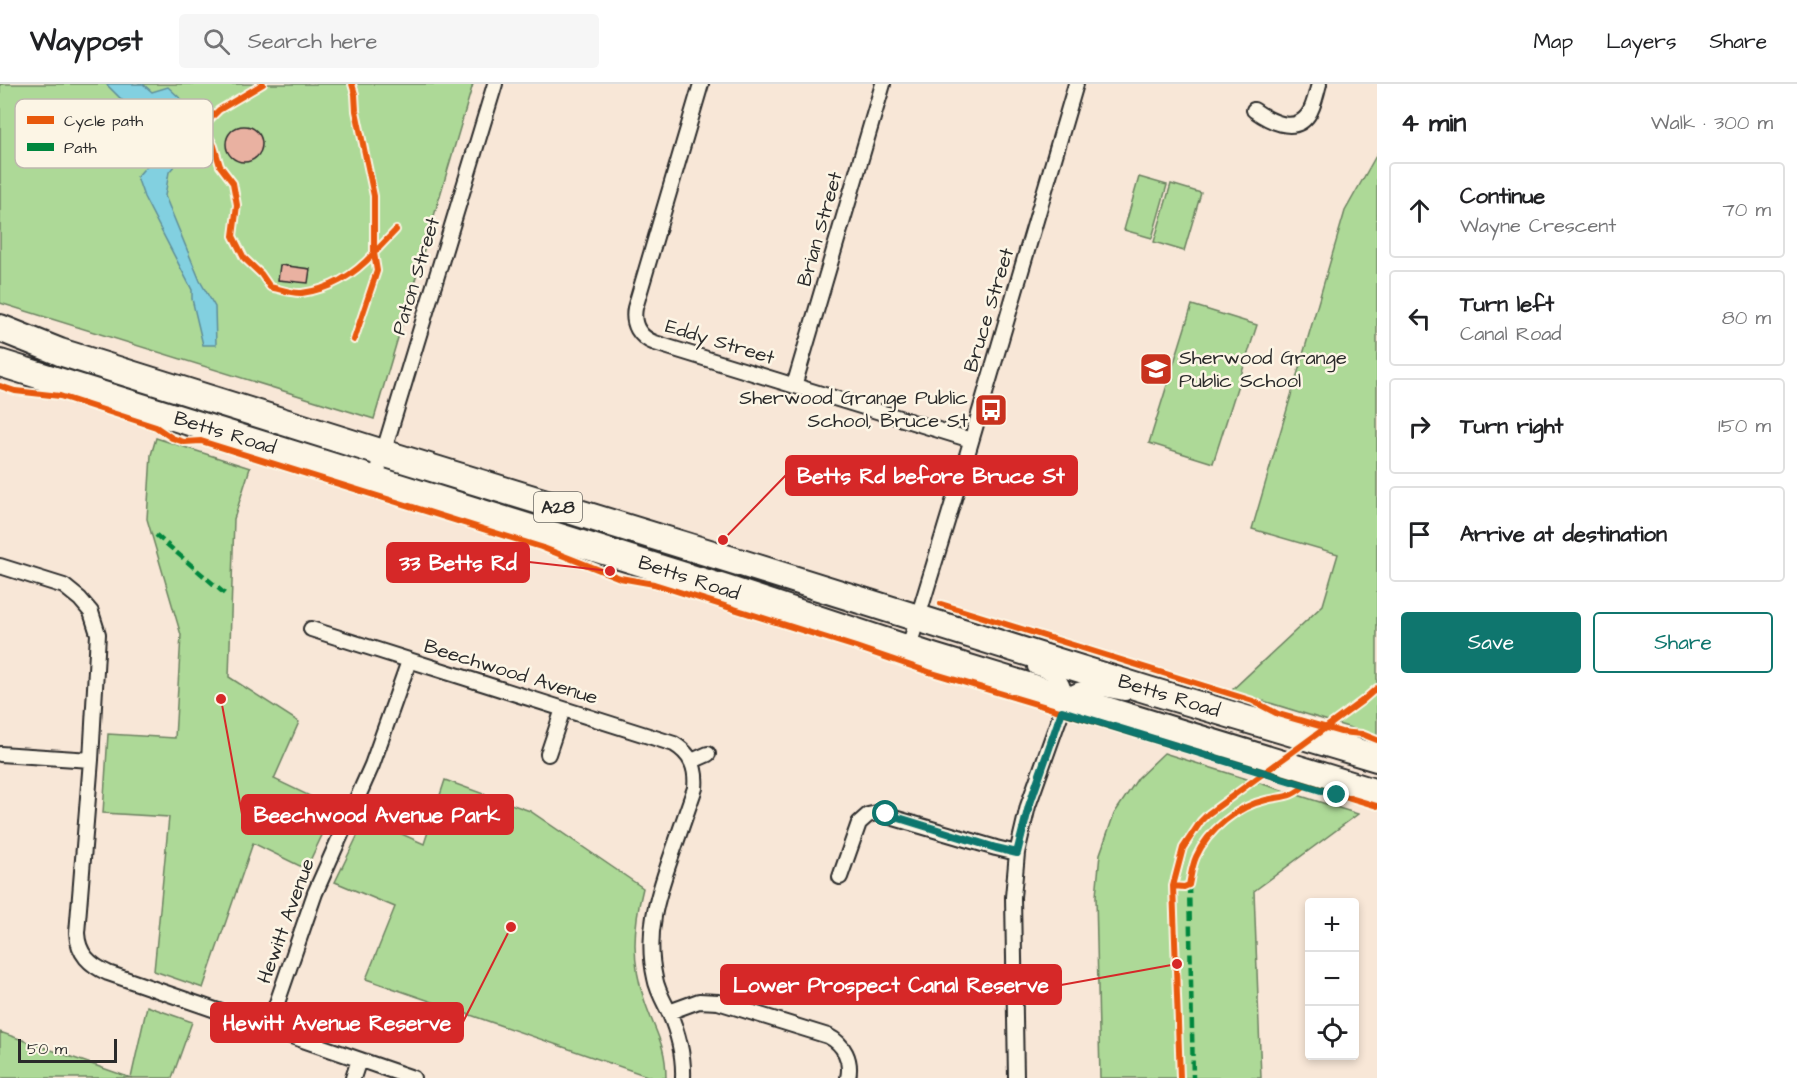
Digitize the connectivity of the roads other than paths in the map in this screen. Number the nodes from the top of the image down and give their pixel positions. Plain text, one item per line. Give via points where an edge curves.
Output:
1 (495, 84) edge
2 (701, 84) edge
3 (883, 84) edge
4 (1076, 84) edge
5 (1319, 84) edge
6 (1254, 110) dead end
7 (0, 328) edge
8 (0, 363) edge
9 (794, 386) junction
10 (971, 440) junction
11 (383, 453) junction
12 (375, 480) junction
13 (0, 566) edge
14 (917, 618) junction
15 (311, 629) dead end
16 (1004, 645) junction
17 (908, 650) junction
18 (409, 661) junction
19 (1148, 690) junction
20 (1066, 699) junction
21 (563, 709) junction
22 (0, 754) edge
23 (548, 754) dead end
24 (708, 754) dead end
25 (1377, 758) edge
26 (91, 760) junction
27 (692, 761) junction
28 (1377, 793) edge
29 (1017, 853) junction
30 (840, 877) dead end
31 (669, 1012) junction
32 (268, 1029) junction
33 (859, 1046) dead end
34 (846, 1053) junction
35 (359, 1060) junction
36 (353, 1078) edge
37 (412, 1078) edge
38 (683, 1078) edge
39 (848, 1078) edge
40 (1016, 1078) edge

1 - 11 street, Paton Street
2 - 9 street, Eddy Street via 635,308 635,324 647,340
3 - 9 street, Brian Street
4 - 10 street, Bruce Street
5 - 6 street via 1310,114 1296,125 1270,120
7 - 11 highway, Betts Road / A28 via 60,352
8 - 12 highway, Betts Road / A28
9 - 10 street, Eddy Street
10 - 14 street, Bruce Street
11 - 12 street, Paton Street
11 - 14 highway, Betts Road / A28
12 - 17 highway, Betts Road / A28
13 - 26 street via 64,586 91,612 99,634
14 - 16 highway, Betts Road / A28
14 - 17 street, Bruce Street
15 - 18 street, Beechwood Avenue
16 - 19 highway, Betts Road / A28
16 - 20 street via 1019,662 1058,677
17 - 20 highway, Betts Road / A28
18 - 21 street, Beechwood Avenue
18 - 32 street, Hewitt Avenue via 367,779 315,893
19 - 20 street via 1129,694 1080,689
19 - 25 highway, Betts Road / A28
20 - 28 highway, Betts Road / A28
20 - 29 street
21 - 23 street
21 - 27 street, Beechwood Avenue via 674,744
22 - 26 street
24 - 27 street
26 - 32 street via 77,933 79,960
27 - 31 street via 695,788 651,929 655,978
29 - 30 street via 866,810
29 - 40 street via 1013,897
31 - 34 street via 699,1001 723,1003 828,1036
31 - 38 street via 681,1047
32 - 35 street
33 - 34 street
34 - 39 street
35 - 36 street
35 - 37 street

